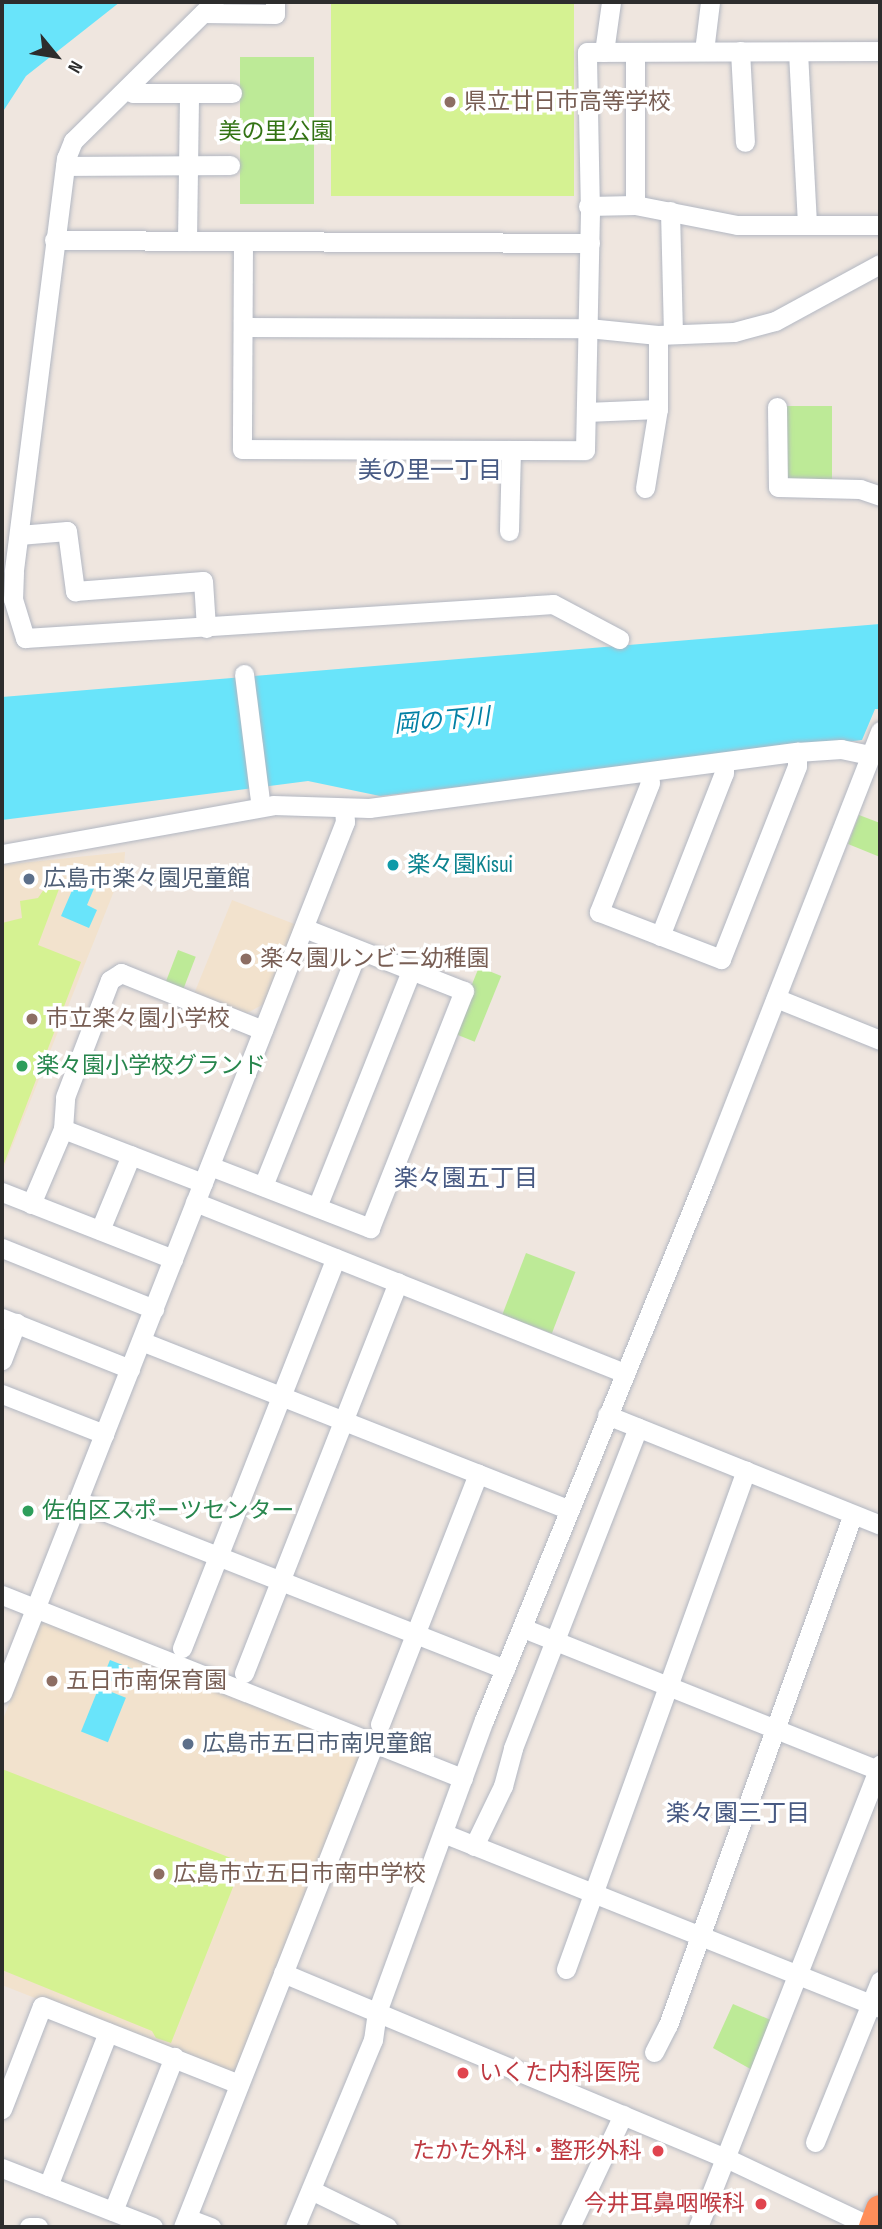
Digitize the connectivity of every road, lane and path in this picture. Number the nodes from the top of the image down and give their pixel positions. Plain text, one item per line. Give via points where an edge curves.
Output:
1 (275, 2) edge
2 (611, 2) edge
3 (710, 2) edge
4 (209, 7) edge
5 (635, 51) junction
6 (704, 51) junction
7 (740, 51) junction
8 (880, 51) edge
9 (604, 52) junction
10 (798, 52) junction
11 (127, 89) junction
12 (189, 93) junction
13 (232, 93) dead end
14 (745, 142) dead end
15 (230, 165) dead end
16 (65, 166) junction
17 (188, 166) junction
18 (588, 205) junction
19 (635, 205) junction
20 (670, 211) junction
21 (807, 225) junction
22 (880, 225) edge
23 (54, 240) junction
24 (187, 241) junction
25 (243, 242) junction
26 (590, 243) junction
27 (880, 264) edge
28 (244, 327) junction
29 (588, 328) junction
30 (665, 334) junction
31 (777, 407) dead end
32 (658, 409) junction
33 (586, 412) junction
34 (511, 450) junction
35 (645, 488) dead end
36 (880, 496) edge
37 (509, 531) dead end
38 (19, 535) junction
39 (206, 628) junction
40 (618, 639) dead end
41 (244, 674) dead end
42 (880, 731) edge
43 (797, 752) junction
44 (870, 755) junction
45 (724, 763) junction
46 (648, 773) junction
47 (260, 800) dead end
48 (344, 809) junction
49 (2, 854) edge
50 (304, 928) junction
51 (660, 936) junction
52 (358, 950) junction
53 (411, 971) junction
54 (776, 998) junction
55 (263, 1030) junction
56 (880, 1040) edge
57 (63, 1129) junction
58 (131, 1155) junction
59 (206, 1174) junction
60 (263, 1186) junction
61 (2, 1192) edge
62 (195, 1202) junction
63 (32, 1204) junction
64 (317, 1207) junction
65 (100, 1230) junction
66 (2, 1248) edge
67 (336, 1258) junction
68 (173, 1259) junction
69 (398, 1282) junction
70 (154, 1309) junction
71 (9, 1321) edge
72 (141, 1341) junction
73 (2, 1360) edge
74 (130, 1369) junction
75 (625, 1373) junction
76 (2, 1394) edge
77 (281, 1396) junction
78 (607, 1415) junction
79 (344, 1421) junction
80 (638, 1429) junction
81 (104, 1434) junction
82 (746, 1470) junction
83 (478, 1474) junction
84 (78, 1501) junction
85 (569, 1510) junction
86 (853, 1514) junction
87 (880, 1525) edge
88 (218, 1557) junction
89 (281, 1581) junction
90 (2, 1595) edge
91 (35, 1608) junction
92 (523, 1628) junction
93 (415, 1633) junction
94 (555, 1642) junction
95 (182, 1648) dead end
96 (505, 1669) junction
97 (244, 1673) dead end
98 (668, 1686) junction
99 (2, 1693) edge
100 (774, 1730) junction
101 (378, 1732) junction
102 (880, 1769) edge
103 (463, 1778) junction
104 (443, 1833) junction
105 (474, 1846) junction
106 (592, 1893) junction
107 (699, 1937) junction
108 (566, 1969) dead end
109 (283, 1973) junction
110 (797, 1975) junction
111 (880, 1981) edge
112 (876, 2006) edge
113 (377, 2012) junction
114 (108, 2032) junction
115 (653, 2052) dead end
116 (174, 2057) junction
117 (239, 2084) junction
118 (2, 2109) edge
119 (624, 2115) junction
120 (815, 2141) dead end
121 (726, 2158) junction
122 (2, 2168) edge
123 (48, 2186) junction
124 (311, 2190) junction
125 (880, 2209) edge
126 (113, 2211) junction
127 (185, 2222) edge
128 (29, 2227) edge
129 (37, 2227) edge
130 (153, 2227) edge
131 (211, 2227) edge
132 (295, 2227) edge
133 (387, 2227) edge
134 (570, 2227) edge
135 (698, 2227) edge
136 (873, 2227) edge

1 - 4 street via 275,14
2 - 9 street
3 - 6 street
4 - 11 street
5 - 6 street
5 - 9 street
5 - 19 street
6 - 7 street
7 - 10 street
7 - 14 street
8 - 10 street
9 - 18 street via 587,52
10 - 21 street
11 - 12 street
11 - 16 street via 73,141
12 - 13 street
12 - 17 street
15 - 17 street
16 - 17 street
16 - 23 street
17 - 24 street
18 - 19 street
18 - 26 street
19 - 20 street
20 - 21 street via 737,225
20 - 30 street
21 - 22 street
23 - 24 street
23 - 38 street
24 - 25 street
25 - 26 street
25 - 28 street
26 - 29 street
27 - 30 street via 757,328
28 - 29 street
28 - 34 street via 242,449
29 - 30 street
29 - 33 street
30 - 32 street
31 - 36 street via 778,487 860,489
32 - 33 street
32 - 35 street
33 - 34 street via 585,450
34 - 37 street
38 - 39 street via 67,531 75,591 202,581
38 - 39 street via 13,599 25,638
39 - 40 street via 554,604
41 - 47 street
42 - 44 street
43 - 44 street via 841,749
43 - 45 street
43 - 51 street via 797,766 721,959
44 - 54 street
45 - 46 street
45 - 51 street
46 - 48 street
46 - 51 street via 650,783 599,912
48 - 49 street via 310,803 273,805
48 - 50 street via 345,822
50 - 52 street
50 - 55 street
52 - 53 street
52 - 60 street
53 - 64 street
53 - 64 street via 464,991 369,1227
54 - 56 street
54 - 75 street
55 - 57 street via 121,973 110,980 65,1097
55 - 59 street
57 - 58 street
57 - 63 street
58 - 59 street
58 - 65 street
59 - 60 street
59 - 62 street
60 - 64 street
61 - 63 street
62 - 67 street
62 - 68 street
63 - 65 street
65 - 68 street
66 - 70 street
67 - 69 street
67 - 77 street
68 - 70 street
69 - 75 street
69 - 79 street
70 - 72 street
71 - 73 street
71 - 74 street
72 - 74 street
72 - 77 street
74 - 81 street
75 - 78 street
76 - 81 street
77 - 79 street
77 - 88 street
78 - 80 street
78 - 85 street
79 - 83 street
79 - 89 street
80 - 82 street
80 - 94 street
81 - 84 street
82 - 86 street
82 - 98 street
83 - 85 street
83 - 93 street
84 - 88 street
84 - 91 street
85 - 92 street
86 - 87 street
86 - 100 street
88 - 89 street
88 - 95 street
89 - 93 street
89 - 97 street
90 - 91 street
91 - 99 street
91 - 101 street
92 - 94 street
92 - 96 street
93 - 96 street
93 - 101 street
94 - 98 street
94 - 105 street via 513,1748 503,1786 489,1806
96 - 103 street
98 - 100 street
98 - 106 street
100 - 102 street
100 - 107 street
101 - 103 street
101 - 109 street
102 - 110 street
103 - 104 street
104 - 105 street
104 - 113 street
105 - 106 street
106 - 107 street
106 - 108 street
107 - 110 street
107 - 115 street
109 - 113 street
109 - 117 street
110 - 112 street
110 - 121 street
111 - 112 street
112 - 120 street
113 - 119 street
113 - 124 street via 373,2040
114 - 116 street
114 - 118 street via 42,2006
114 - 123 street
116 - 117 street
116 - 126 street
117 - 127 street
119 - 121 street
119 - 134 street
121 - 135 street
121 - 136 street
122 - 123 street
123 - 126 street
124 - 132 street
124 - 133 street
125 - 136 highway
126 - 130 street
127 - 131 street
128 - 129 street

